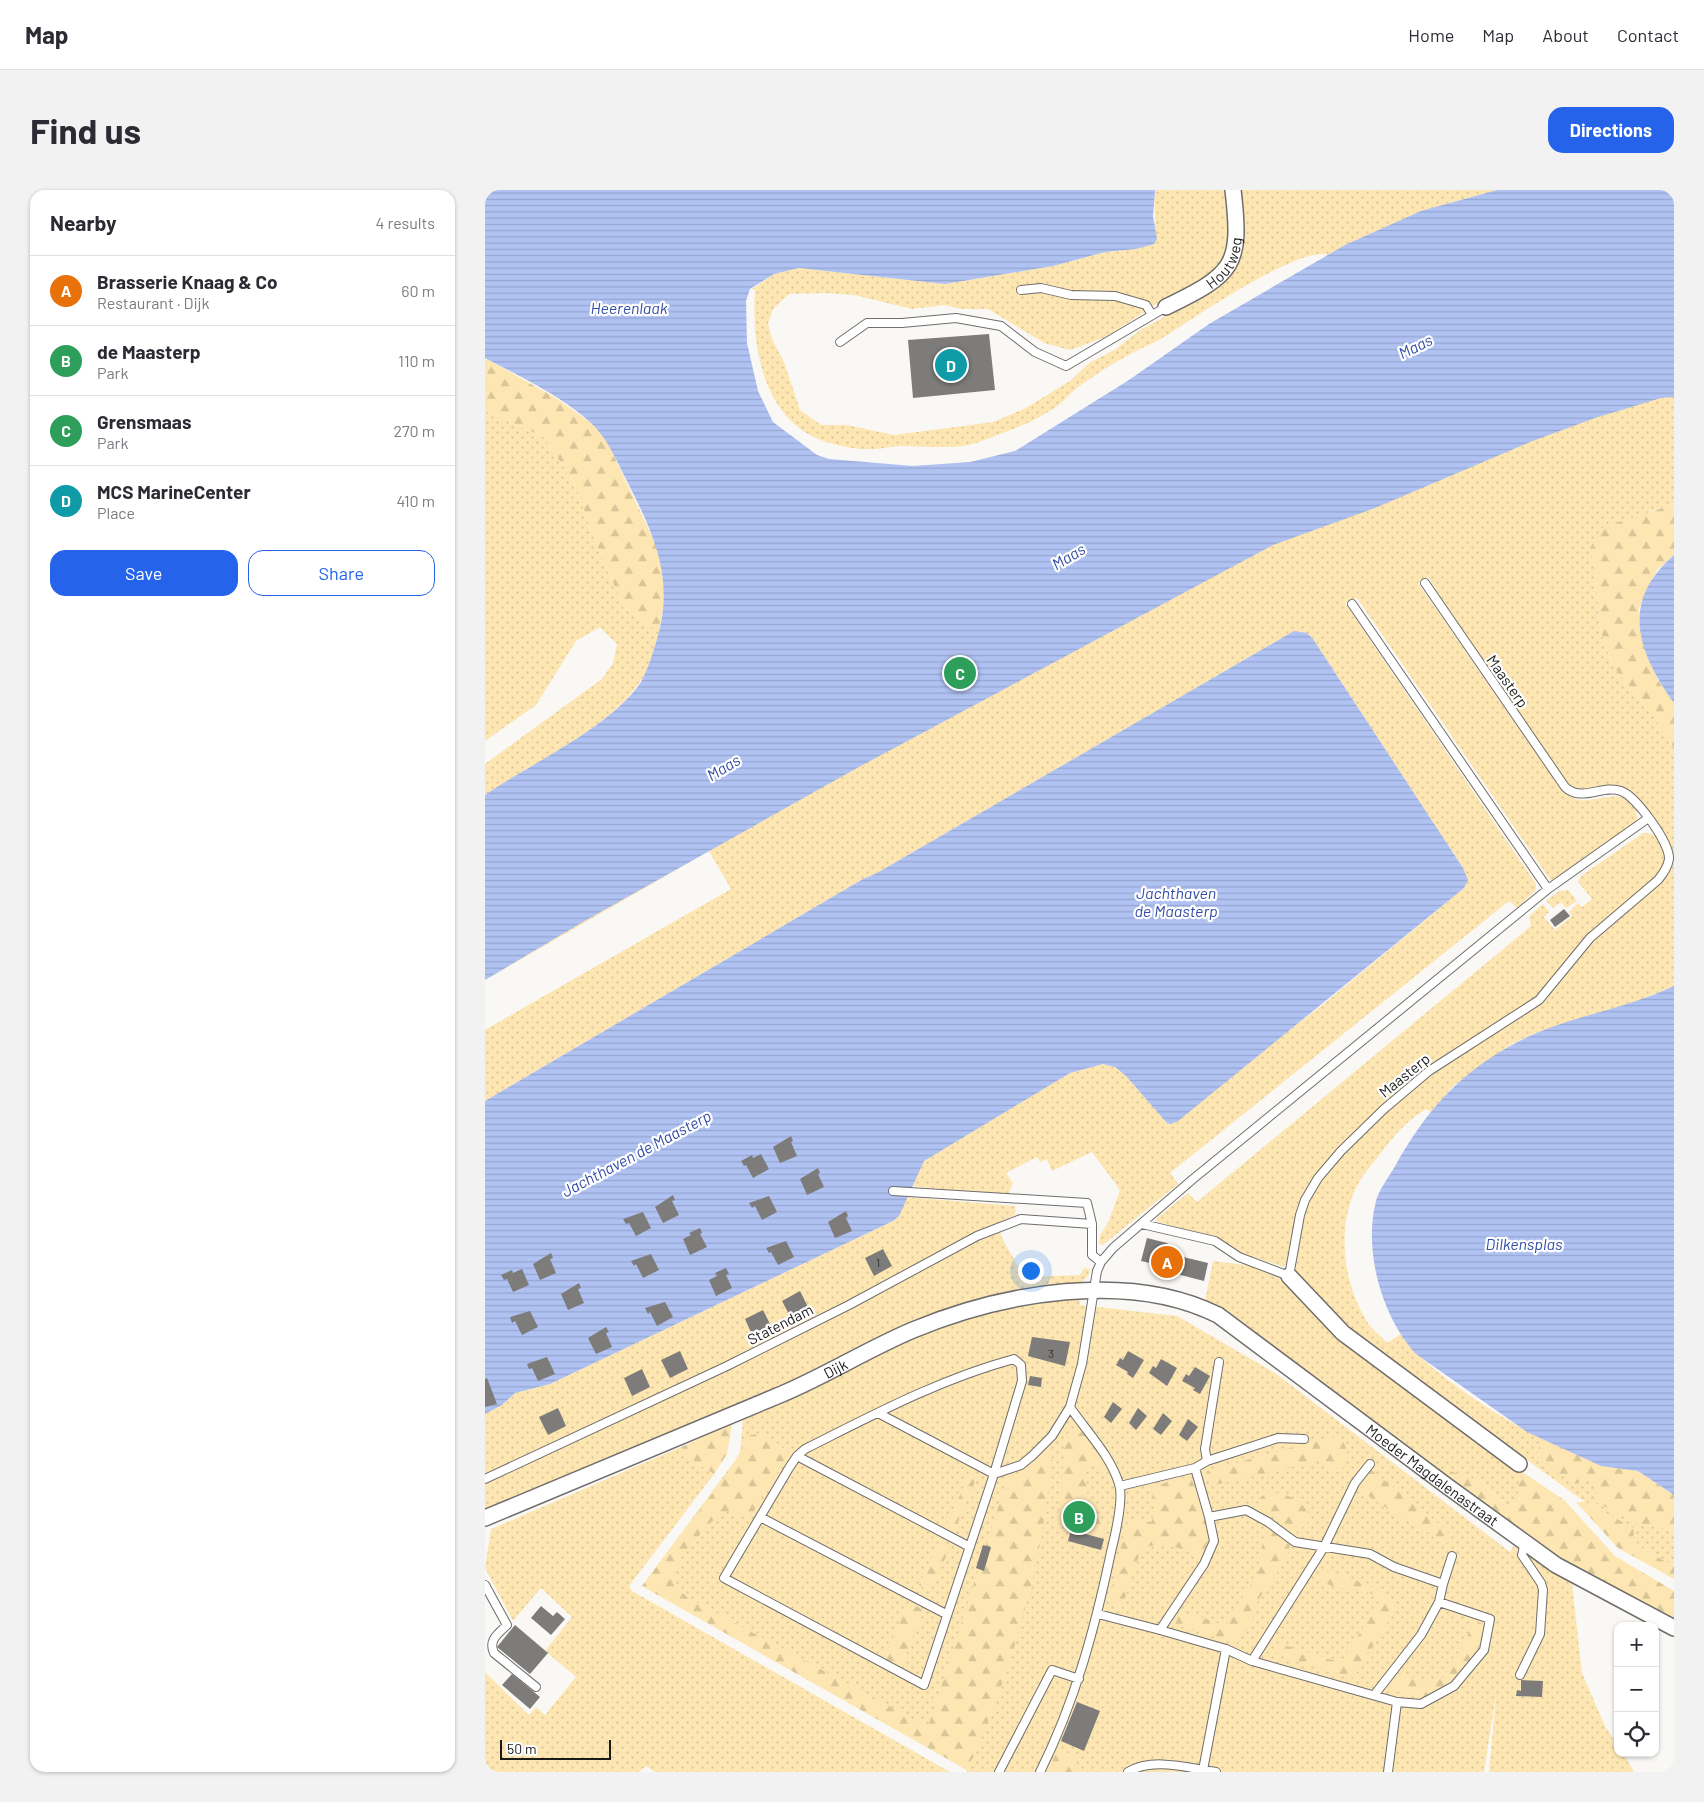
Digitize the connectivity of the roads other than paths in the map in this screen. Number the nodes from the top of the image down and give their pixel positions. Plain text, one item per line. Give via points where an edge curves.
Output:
1 (1233, 190) edge
2 (1021, 290) dead end
3 (1166, 307) joint
4 (1152, 315) junction
5 (840, 342) dead end
6 (1425, 583) dead end
7 (1353, 604) dead end
8 (1647, 819) junction
9 (1548, 889) junction
10 (893, 1191) dead end
11 (1092, 1224) junction
12 (1142, 1224) junction
13 (1101, 1262) junction
14 (1289, 1276) junction
15 (1093, 1289) junction
16 (1200, 1306) joint
17 (1219, 1362) dead end
18 (1070, 1407) junction
19 (878, 1413) junction
20 (1304, 1439) dead end
21 (797, 1456) junction
22 (1207, 1461) junction
23 (1370, 1464) dead end
24 (1519, 1464) dead end
25 (1195, 1468) junction
26 (994, 1474) junction
27 (485, 1479) edge
28 (1120, 1486) junction
29 (760, 1517) junction
30 (1209, 1517) junction
31 (485, 1518) edge
32 (1525, 1542) junction
33 (970, 1547) junction
34 (1324, 1548) junction
35 (1452, 1556) dead end
36 (1443, 1584) junction
37 (485, 1585) edge
38 (1439, 1602) junction
39 (946, 1614) junction
40 (1098, 1614) junction
41 (1674, 1628) edge
42 (1160, 1630) junction
43 (1226, 1649) junction
44 (1252, 1660) junction
45 (1520, 1675) dead end
46 (1079, 1679) junction
47 (536, 1687) dead end
48 (1375, 1694) junction
49 (1397, 1702) junction
50 (1203, 1770) junction
51 (999, 1772) edge
52 (1039, 1772) edge
53 (1127, 1772) edge
54 (1216, 1772) edge
55 (1388, 1772) edge

1 - 3 street, Houtweg via 1238,228 1235,253 1224,272 1197,292
2 - 4 lane via 1041,288 1071,295 1115,296 1146,304
3 - 4 lane
4 - 5 lane via 1066,366 1035,352 1001,326 956,318 867,323
6 - 8 lane, Maasterp via 1565,787 1580,794 1622,791
7 - 9 lane
8 - 9 lane
8 - 14 lane, Maasterp via 1662,836 1668,851 1667,865 1658,880 1590,938 1539,1000 1429,1071 1341,1151 1318,1178 1305,1200
9 - 12 lane
10 - 11 lane via 1087,1203
11 - 13 lane via 1092,1255
11 - 27 lane, Statendam via 1021,1220 977,1236 727,1366
12 - 13 lane
12 - 14 lane via 1215,1241 1239,1257
13 - 15 lane
14 - 24 street via 1343,1333
15 - 16 street, Dijk via 1153,1294
15 - 18 lane via 1082,1364
15 - 31 street, Dijk via 996,1302 969,1309 914,1330 785,1393
16 - 32 street, Moeder Magdalenastraat via 1218,1315
17 - 22 lane via 1205,1449
18 - 26 lane via 1052,1436 1032,1456 1021,1465
18 - 28 lane via 1099,1447
19 - 21 lane
19 - 26 lane
19 - 26 lane via 932,1387 1014,1359 1021,1365 1022,1381
20 - 22 lane via 1278,1438
21 - 29 lane
21 - 33 lane
22 - 25 lane
23 - 34 lane via 1355,1483
25 - 28 lane
25 - 30 lane
26 - 33 lane
28 - 40 lane via 1115,1532
29 - 39 lane
29 - 39 lane via 724,1578 924,1685
30 - 34 lane via 1246,1510 1295,1542
30 - 42 lane via 1214,1541 1205,1564
32 - 41 street, Moeder Magdalenastraat via 1556,1565
32 - 45 lane via 1522,1556 1543,1590 1540,1634
33 - 39 lane
34 - 36 lane via 1370,1554 1394,1567
34 - 44 lane
35 - 36 lane
36 - 38 lane
37 - 47 lane via 507,1625 492,1641 494,1653
38 - 48 lane via 1421,1635
38 - 49 lane via 1490,1619 1484,1650 1455,1686 1421,1704
40 - 42 lane
40 - 46 lane
42 - 43 lane
43 - 44 lane
43 - 50 lane
44 - 48 lane
46 - 51 lane via 1052,1670
46 - 52 lane
48 - 49 lane
49 - 55 lane
50 - 53 lane via 1139,1765
50 - 54 lane

